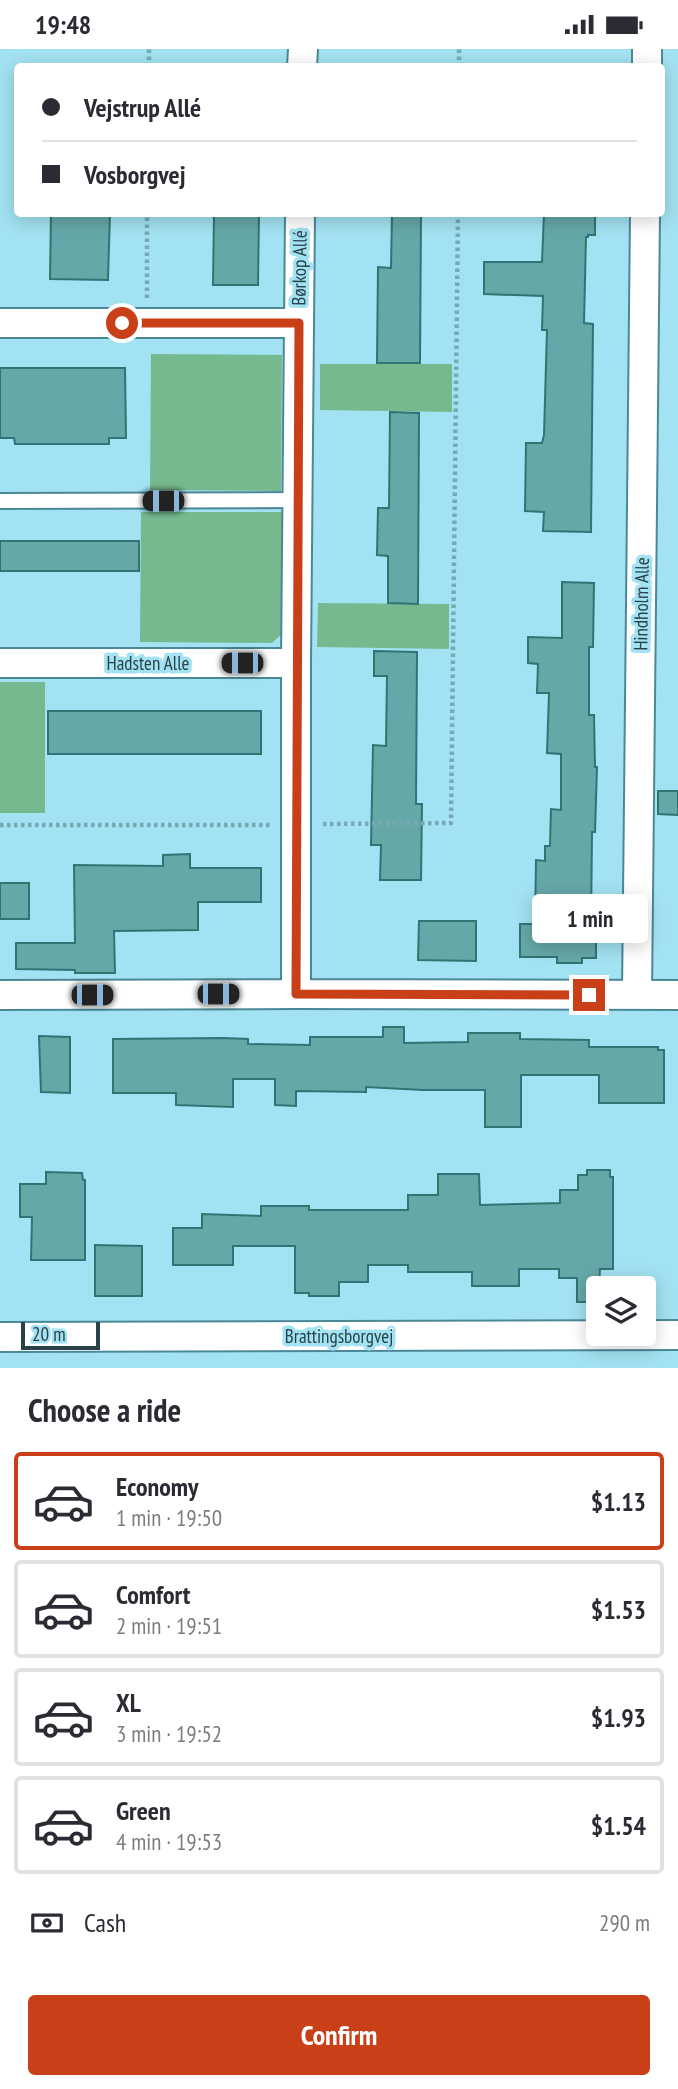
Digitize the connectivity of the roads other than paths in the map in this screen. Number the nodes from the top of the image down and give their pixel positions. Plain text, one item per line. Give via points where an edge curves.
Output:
1 (300, 217) edge
2 (645, 217) edge
3 (0, 323) edge
4 (299, 323) junction
5 (298, 500) junction
6 (0, 501) edge
7 (0, 663) edge
8 (296, 663) junction
9 (296, 994) junction
10 (0, 995) edge
11 (637, 995) junction
12 (678, 995) edge
13 (678, 1335) edge
14 (0, 1337) edge

1 - 4 street, Børkop Allé
2 - 11 street, Hindholm Alle
3 - 4 street
4 - 5 street, Børkop Allé
5 - 6 lane
5 - 8 street, Børkop Allé
7 - 8 street, Hadsten Alle
8 - 9 street, Børkop Allé
9 - 10 street
9 - 11 street
11 - 12 street
13 - 14 street, Brattingsborgvej

